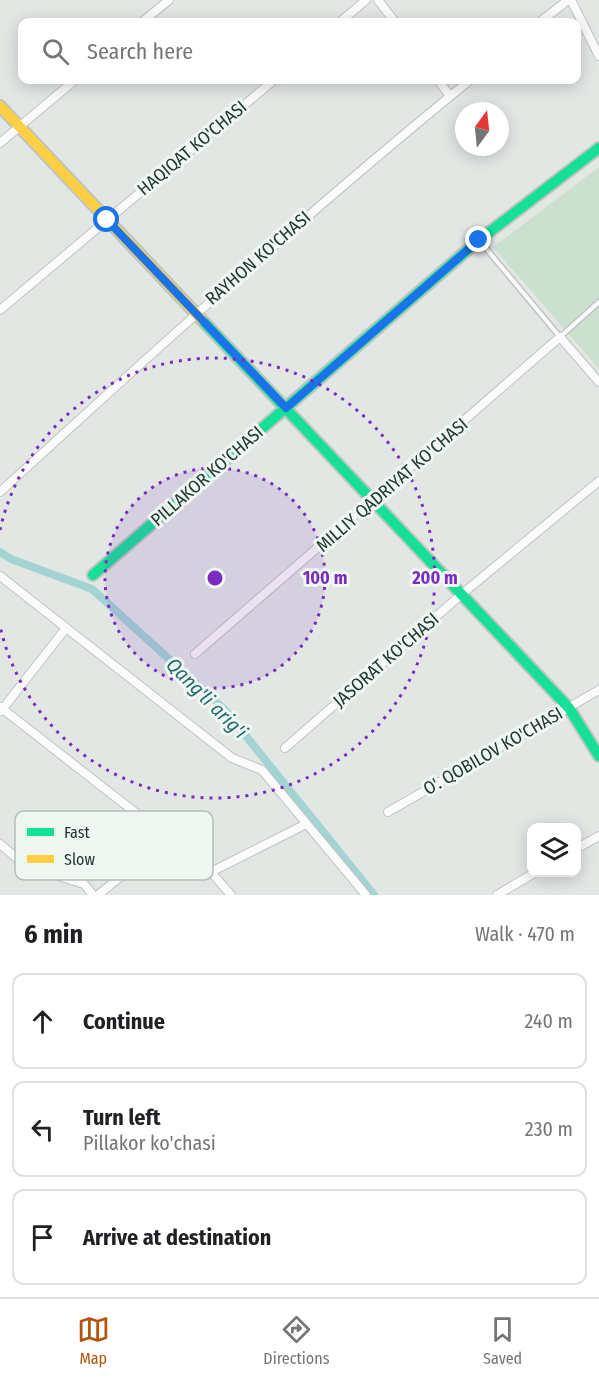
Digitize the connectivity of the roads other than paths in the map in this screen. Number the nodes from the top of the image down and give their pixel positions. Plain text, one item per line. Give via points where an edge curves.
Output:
1 (169, 0) edge
2 (366, 0) edge
3 (378, 0) edge
4 (569, 0) edge
5 (147, 18) edge
6 (345, 18) edge
7 (392, 18) edge
8 (545, 18) edge
9 (579, 18) edge
10 (581, 22) edge
11 (599, 56) edge
12 (70, 84) edge
13 (269, 84) edge
14 (441, 84) edge
15 (465, 84) edge
16 (450, 96) junction
17 (0, 106) edge
18 (20, 127) junction
19 (0, 143) edge
20 (599, 148) edge
21 (107, 220) junction
22 (479, 240) junction
23 (599, 302) edge
24 (0, 310) edge
25 (195, 314) junction
26 (560, 337) junction
27 (599, 382) edge
28 (286, 408) junction
29 (599, 481) edge
30 (0, 492) edge
31 (374, 501) junction
32 (93, 575) dead end
33 (0, 576) edge
34 (462, 594) junction
35 (66, 628) junction
36 (195, 654) dead end
37 (599, 690) edge
38 (569, 708) junction
39 (1, 709) edge
40 (285, 748) dead end
41 (599, 756) edge
42 (133, 811) edge
43 (388, 812) dead end
44 (306, 824) junction
45 (599, 836) edge
46 (0, 844) edge
47 (581, 846) edge
48 (15, 857) edge
49 (213, 871) edge
50 (213, 874) edge
51 (529, 877) edge
52 (71, 880) edge
53 (116, 880) edge
54 (93, 895) edge
55 (98, 895) edge
56 (231, 895) edge
57 (366, 895) edge
58 (497, 895) edge

1 - 5 street
2 - 6 street
3 - 7 street
4 - 8 street
4 - 9 street
10 - 11 street
12 - 18 street
13 - 21 street, HAQIQAT KO'CHASI
14 - 16 street
15 - 16 street, RAYHON KO'CHASI
16 - 25 street, RAYHON KO'CHASI
17 - 18 street
18 - 19 street
18 - 21 street
20 - 22 street, PILLAKOR KO'CHASI
21 - 24 street, HAQIQAT KO'CHASI
21 - 25 street
22 - 26 lane
22 - 28 street, PILLAKOR KO'CHASI
23 - 26 lane
25 - 28 street
25 - 30 street, RAYHON KO'CHASI
26 - 27 street
26 - 31 street, MILLIY QADRIYAT KO'CHASI
28 - 31 street
28 - 32 street, PILLAKOR KO'CHASI
29 - 34 street, JASORAT KO'CHASI
31 - 34 street
31 - 36 street, MILLIY QADRIYAT KO'CHASI
33 - 35 street
34 - 38 street
34 - 40 street, JASORAT KO'CHASI
35 - 39 street
35 - 44 street via 232,758 262,770
37 - 38 street, O'. QOBILOV KO'CHASI
38 - 41 street
38 - 43 street, O'. QOBILOV KO'CHASI
39 - 42 street
44 - 49 street
44 - 57 street
45 - 47 street
46 - 48 street
50 - 56 street
51 - 58 street
52 - 54 street via 84,884
53 - 55 street

